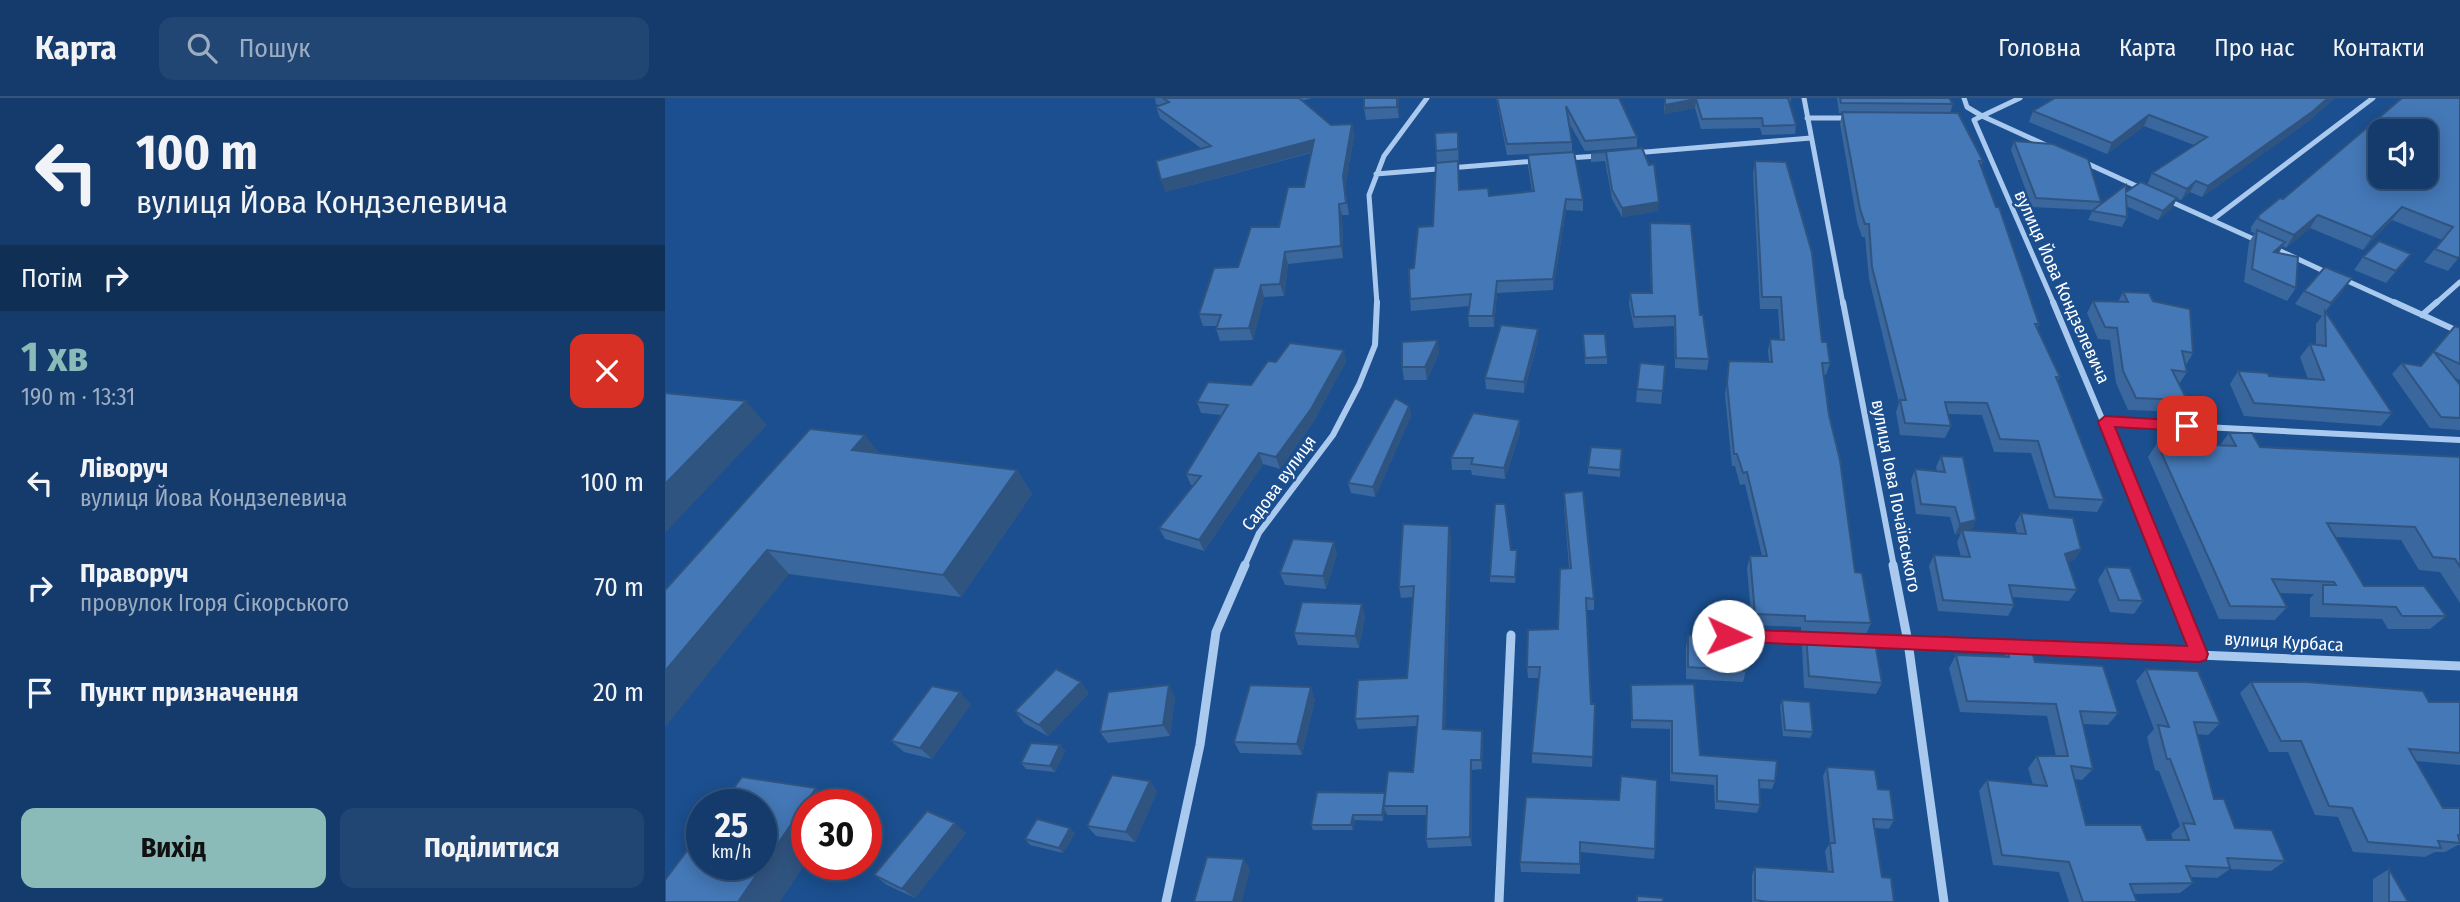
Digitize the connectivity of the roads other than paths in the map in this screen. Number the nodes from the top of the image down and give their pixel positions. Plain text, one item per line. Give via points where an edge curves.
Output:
1 (1427, 98) edge
2 (1804, 98) edge
3 (1964, 98) edge
4 (2020, 98) edge
5 (2373, 98) edge
6 (1982, 116) junction
7 (1807, 118) junction
8 (1863, 118) edge
9 (1960, 120) edge
10 (1974, 120) junction
11 (1811, 138) junction
12 (2054, 149) edge
13 (1631, 153) edge
14 (1604, 155) edge
15 (1564, 158) edge
16 (1537, 160) edge
17 (2078, 160) edge
18 (1376, 174) junction
19 (2151, 193) edge
20 (2163, 198) edge
21 (2212, 220) junction
22 (2460, 282) edge
23 (2422, 315) junction
24 (2460, 332) edge
25 (2105, 422) junction
26 (2460, 440) edge
27 (1511, 635) dead end
28 (1728, 636) edge
29 (1825, 639) edge
30 (1853, 640) edge
31 (1908, 642) junction
32 (2199, 654) junction
33 (2460, 666) edge
34 (1166, 902) edge
35 (1499, 902) edge
36 (1944, 902) edge

1 - 18 street, Садова вулиця
2 - 7 street, вулиця Іова Почаївського
3 - 6 street via 1967,107
4 - 6 street
5 - 21 street
6 - 10 street
6 - 12 street
7 - 8 street
7 - 11 street, вулиця Іова Почаївського
9 - 10 street
10 - 25 street, вулиця Йова Кондзелевича
11 - 13 street
11 - 31 street, вулиця Іова Почаївського
14 - 15 street
16 - 18 street
17 - 19 street
18 - 34 street, Садова вулиця via 1369,195 1377,298 1375,345 1332,435 1259,533 1216,632 1200,745
20 - 21 street
21 - 23 street
22 - 23 street
23 - 24 street
25 - 26 street
25 - 32 street, вулиця Йова Кондзелевича
27 - 35 street
28 - 29 street
30 - 31 street, вулиця Курбаса
31 - 32 street, вулиця Курбаса
31 - 36 street, вулиця Іова Почаївського
32 - 33 street, вулиця Курбаса

